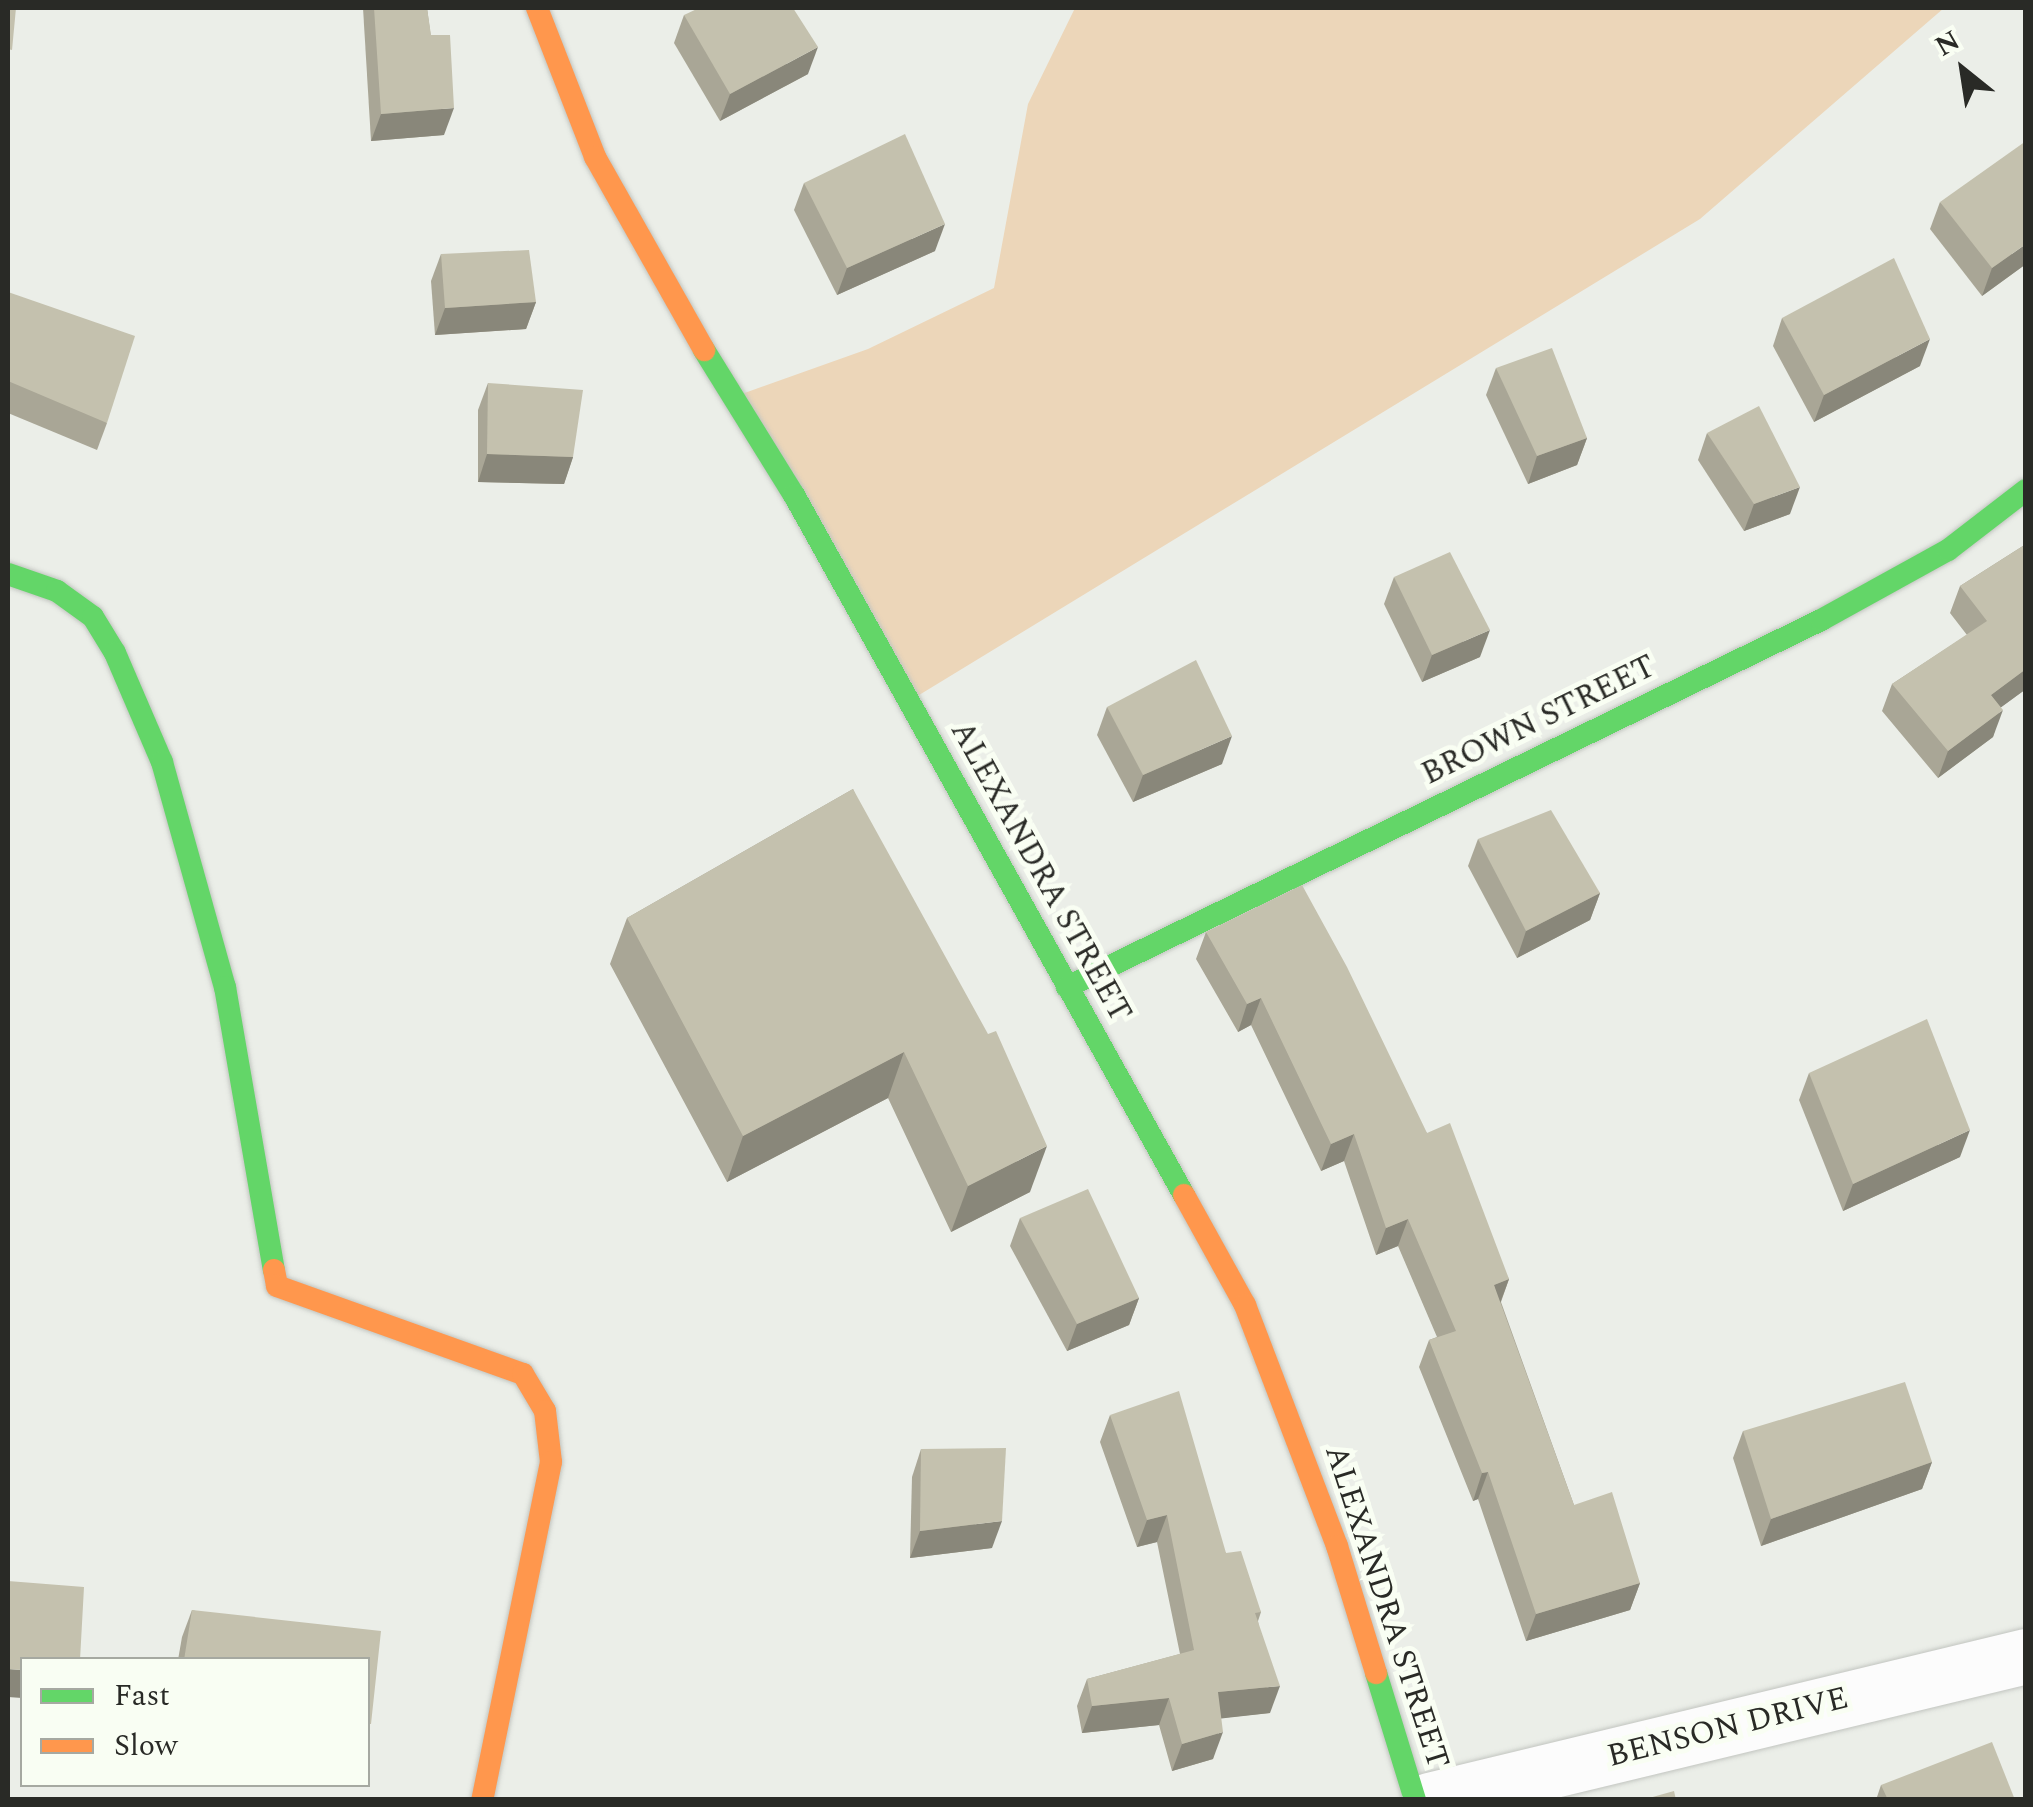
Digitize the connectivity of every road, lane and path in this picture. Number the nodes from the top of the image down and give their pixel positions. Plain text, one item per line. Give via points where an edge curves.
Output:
1 (536, 8) edge
2 (2026, 490) edge
3 (8, 574) edge
4 (1068, 987) junction
5 (2026, 1656) edge
6 (482, 1800) edge
7 (1416, 1800) edge
8 (1430, 1800) edge

1 - 4 street, ALEXANDRA STREET via 595,157 794,495
2 - 4 street, BROWN STREET via 1948,550 1821,620
3 - 6 street via 57,591 93,617 116,653 162,762 225,987 277,1286 524,1374 545,1412 551,1462
4 - 7 street, ALEXANDRA STREET via 1244,1305 1336,1546
5 - 8 street, BENSON DRIVE

